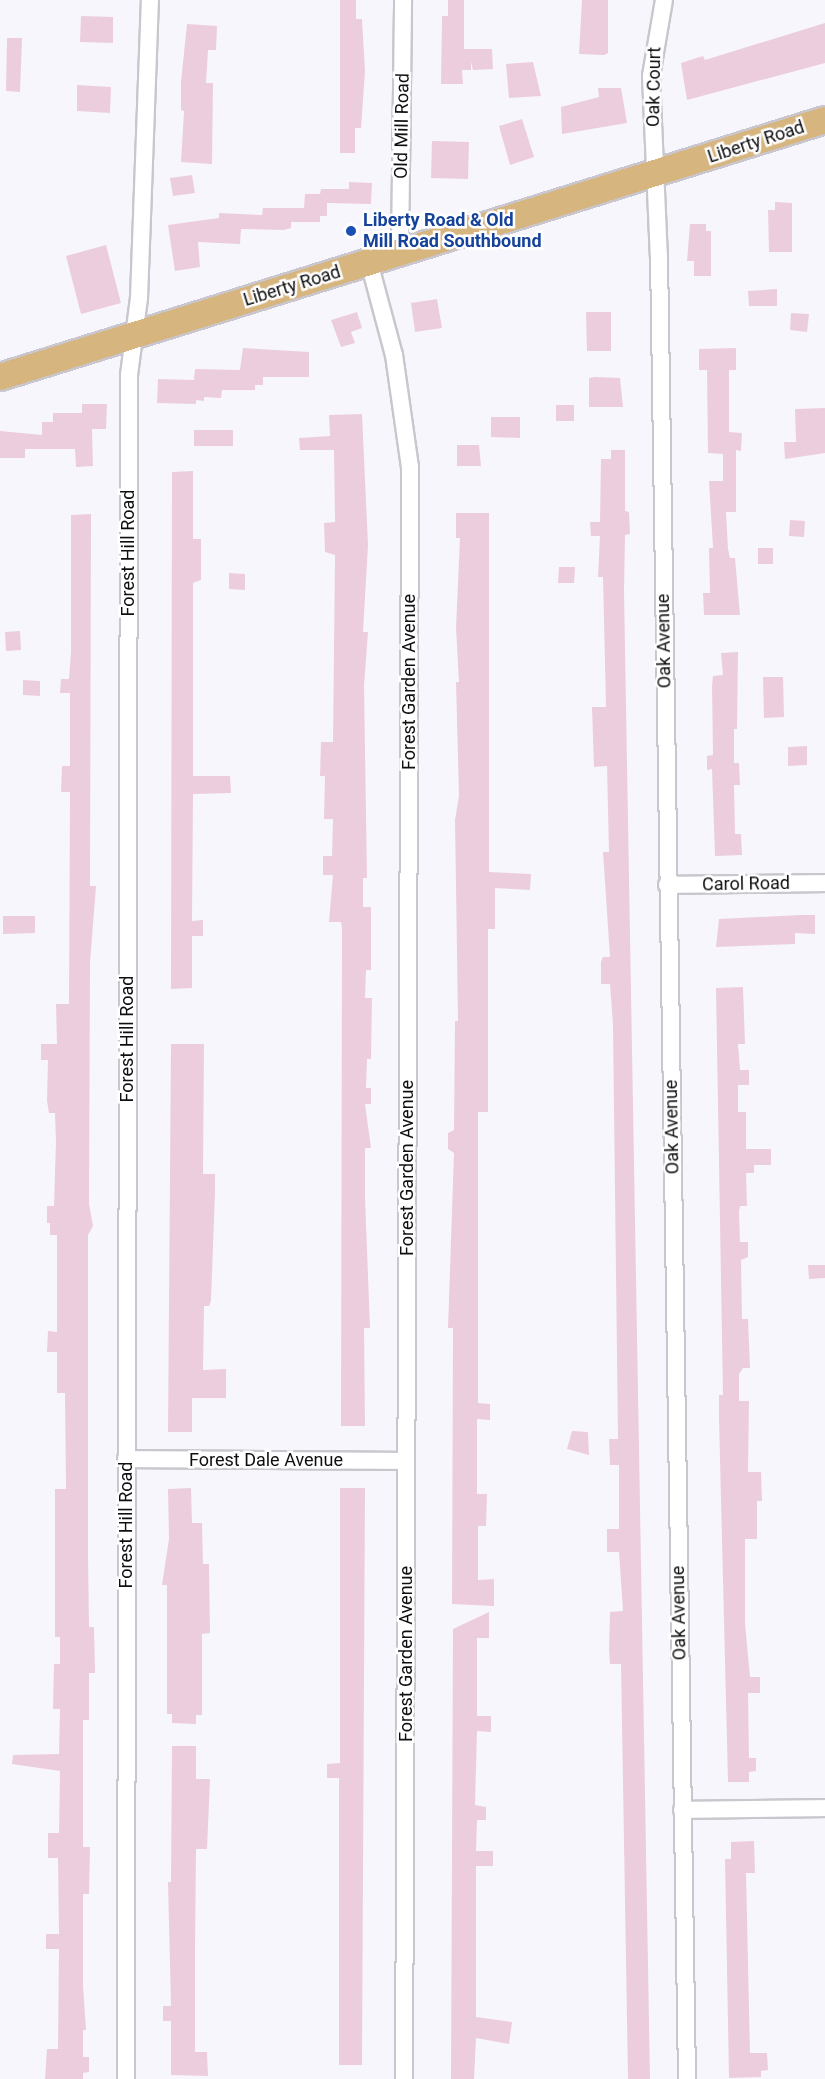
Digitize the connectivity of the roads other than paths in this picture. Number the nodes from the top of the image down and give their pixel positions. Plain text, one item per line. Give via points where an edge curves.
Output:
1 (150, 0) edge
2 (403, 0) edge
3 (664, 0) edge
4 (825, 120) edge
5 (654, 175) junction
6 (400, 252) junction
7 (369, 262) junction
8 (134, 334) junction
9 (0, 376) edge
10 (825, 883) edge
11 (668, 885) junction
12 (126, 1459) junction
13 (406, 1461) junction
14 (825, 1808) edge
15 (682, 1810) junction
16 (126, 2079) edge
17 (404, 2079) edge
18 (687, 2079) edge

1 - 8 street, Forest Hill Road
2 - 6 street, Old Mill Road
3 - 5 street, Oak Court via 652,52
4 - 5 main road, Liberty Road
5 - 6 main road, Liberty Road
5 - 11 street, Oak Avenue
6 - 7 main road, Liberty Road
7 - 8 main road, Liberty Road
7 - 13 street, Forest Garden Avenue via 394,355 410,467
8 - 9 main road, Liberty Road
8 - 12 street, Forest Hill Road via 129,387
10 - 11 street, Carol Road
11 - 15 street, Oak Avenue
12 - 13 street, Forest Dale Avenue
12 - 16 street, Forest Hill Road
13 - 17 street, Forest Garden Avenue
14 - 15 street
15 - 18 street, Oak Avenue

